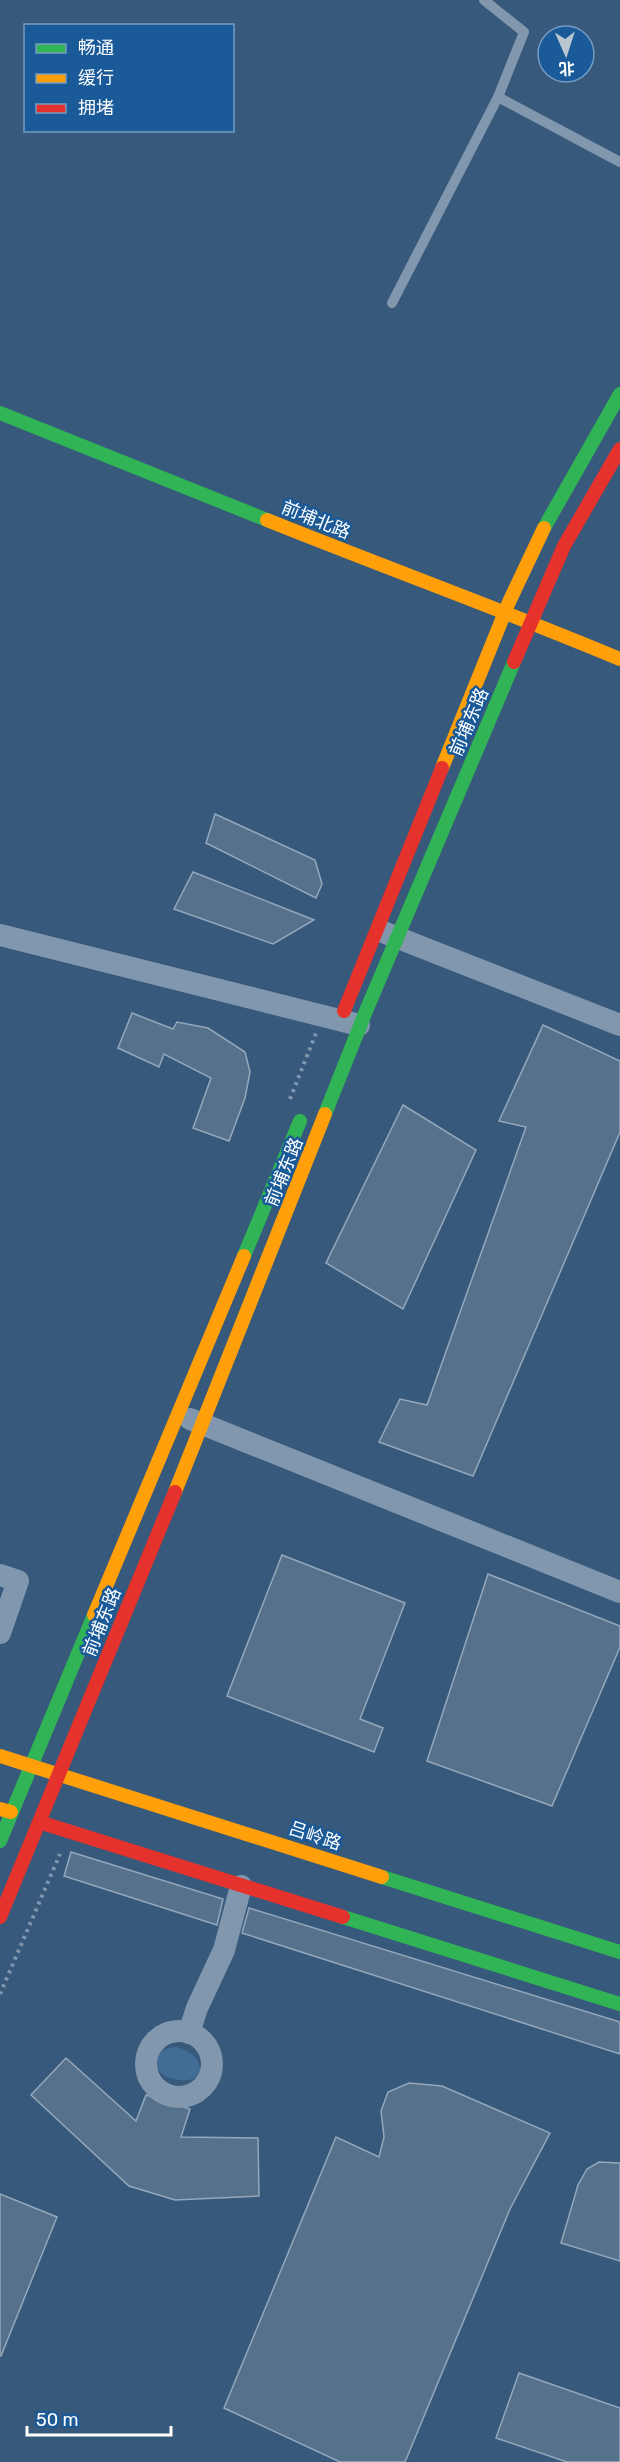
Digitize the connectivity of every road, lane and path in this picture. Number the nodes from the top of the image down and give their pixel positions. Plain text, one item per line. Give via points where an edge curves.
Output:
1 (484, 0) edge
2 (498, 97) junction
3 (620, 162) edge
4 (392, 303) dead end
5 (620, 394) edge
6 (0, 413) edge
7 (620, 449) edge
8 (505, 611) junction
9 (531, 623) junction
10 (620, 659) edge
11 (376, 929) junction
12 (0, 935) edge
13 (398, 938) junction
14 (340, 1023) junction
15 (620, 1025) edge
16 (307, 1103) dead end
17 (287, 1104) dead end
18 (178, 1414) junction
19 (203, 1424) junction
20 (0, 1575) edge
21 (620, 1592) edge
22 (0, 1633) edge
23 (0, 1756) edge
24 (31, 1765) junction
25 (59, 1774) junction
26 (6, 1810) edge
27 (39, 1822) junction
28 (69, 1832) junction
29 (0, 1841) edge
30 (241, 1886) junction
31 (0, 1917) edge
32 (620, 1952) edge
33 (0, 1994) edge
34 (620, 2004) edge
35 (189, 2032) dead end

1 - 2 lane via 524,32
2 - 3 lane
2 - 4 lane
5 - 8 main road, 前埔东路 via 538,538
6 - 8 main road, 前埔北路 via 412,578
7 - 9 main road, 前埔东路 via 564,546
8 - 9 main road, 前埔北路
8 - 11 main road, 前埔东路
9 - 10 main road, 前埔北路
9 - 13 main road, 前埔东路
11 - 13 street
11 - 14 main road, 前埔东路
12 - 14 street
13 - 14 main road, 前埔东路
13 - 15 street
14 - 17 path
14 - 19 main road, 前埔东路
16 - 18 main road, 前埔东路
18 - 19 street
18 - 24 main road, 前埔东路
19 - 21 street
19 - 25 main road, 前埔东路
20 - 22 street via 18,1581
23 - 24 main road, 吕岭路
24 - 25 main road, 吕岭路
24 - 26 main road, 前埔东路
25 - 27 main road, 前埔东路
25 - 32 main road, 吕岭路
26 - 27 main road
26 - 29 main road, 前埔东路
27 - 28 main road
27 - 31 main road, 前埔东路
28 - 30 main road
28 - 33 path
30 - 34 main road
30 - 35 street via 224,1950

